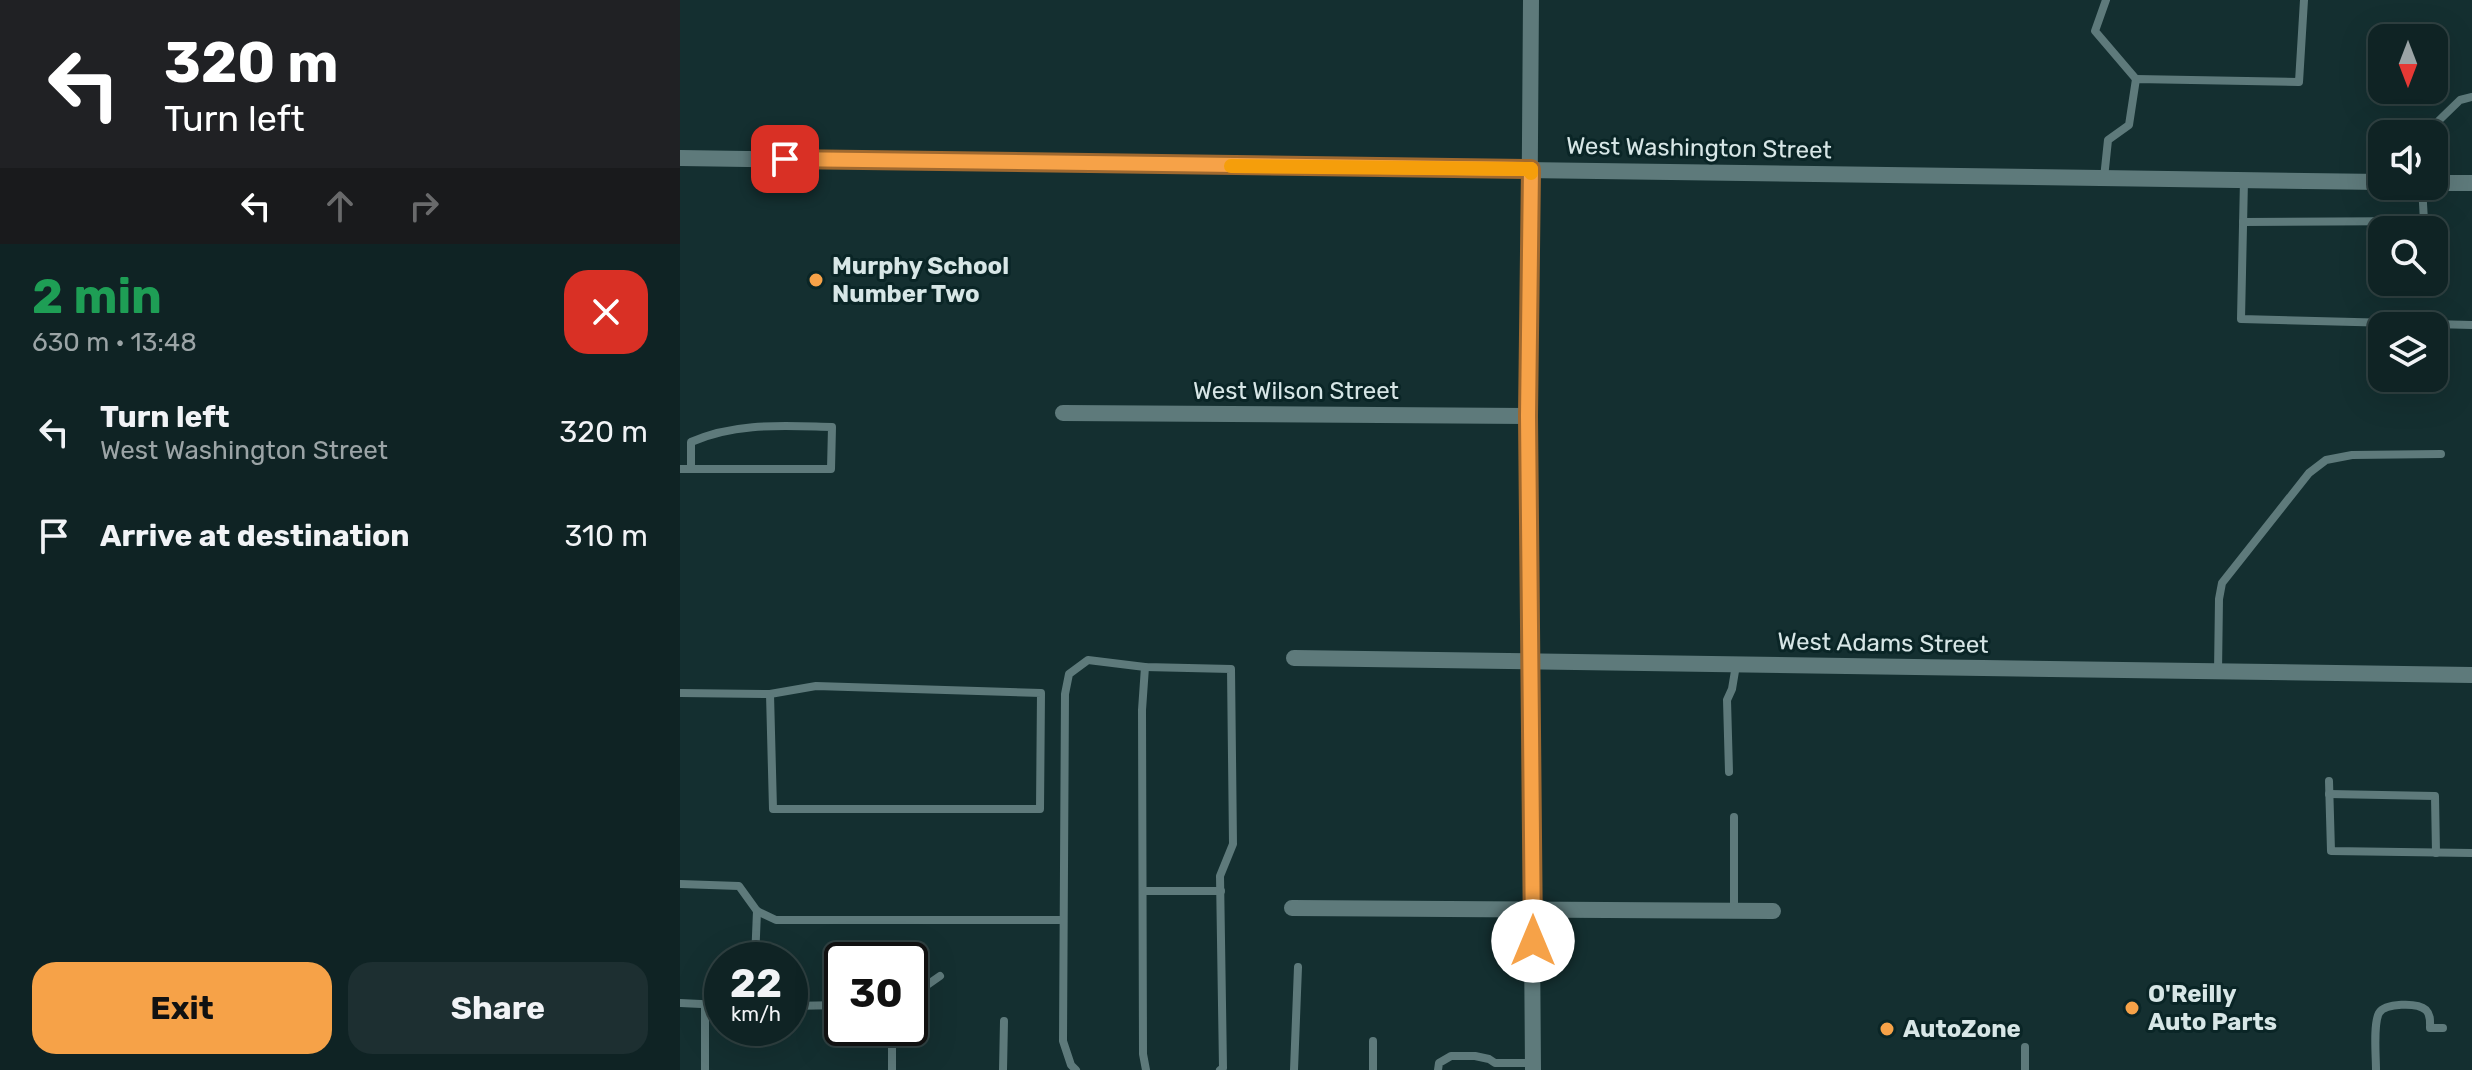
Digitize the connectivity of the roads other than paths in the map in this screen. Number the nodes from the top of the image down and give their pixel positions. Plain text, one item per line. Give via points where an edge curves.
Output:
1 (1531, 0) edge
2 (2106, 0) edge
3 (2304, 0) edge
4 (2136, 79) junction
5 (2472, 97) edge
6 (2439, 120) edge
7 (680, 158) edge
8 (1531, 169) junction
9 (2104, 178) junction
10 (2244, 180) junction
11 (2368, 180) edge
12 (2448, 183) edge
13 (2472, 183) edge
14 (2423, 200) edge
15 (2243, 222) junction
16 (2472, 325) edge
17 (1063, 413) dead end
18 (1528, 416) junction
19 (2441, 454) dead end
20 (680, 469) edge
21 (691, 469) junction
22 (1294, 658) dead end
23 (1531, 663) junction
24 (1736, 665) junction
25 (1145, 667) junction
26 (2218, 672) junction
27 (2472, 675) edge
28 (680, 693) edge
29 (770, 694) junction
30 (1729, 772) dead end
31 (2329, 781) dead end
32 (2329, 794) junction
33 (1734, 817) dead end
34 (2436, 853) junction
35 (2472, 853) edge
36 (680, 884) edge
37 (1143, 891) junction
38 (1221, 891) junction
39 (1292, 908) dead end
40 (1533, 910) junction
41 (757, 911) junction
42 (1734, 911) junction
43 (1773, 911) dead end
44 (1063, 920) junction
45 (756, 942) edge
46 (1298, 967) dead end
47 (940, 976) dead end
48 (928, 984) edge
49 (680, 1003) edge
50 (704, 1004) edge
51 (1004, 1021) dead end
52 (2443, 1028) dead end
53 (1373, 1041) dead end
54 (705, 1046) edge
55 (892, 1046) edge
56 (2025, 1047) dead end
57 (1438, 1066) edge
58 (1495, 1067) edge
59 (1533, 1067) edge
60 (705, 1070) edge
61 (892, 1070) edge
62 (1003, 1070) edge
63 (1076, 1070) edge
64 (1146, 1070) edge
65 (1220, 1070) edge
66 (1294, 1070) edge
67 (1373, 1070) edge
68 (2025, 1070) edge
69 (2376, 1070) edge

1 - 8 street
2 - 4 lane via 2095,31
3 - 4 lane via 2299,82
4 - 9 lane via 2129,125 2108,140
5 - 6 lane via 2460,100
7 - 8 street, West Washington Street
8 - 9 street, West Washington Street
8 - 18 street
9 - 10 street, West Washington Street
10 - 11 street, West Washington Street
10 - 15 lane
12 - 13 street
14 - 15 lane via 2424,221
15 - 16 lane via 2241,319
17 - 18 street, West Wilson Street
18 - 23 street
19 - 26 lane via 2352,455 2326,460 2309,473 2222,583
20 - 21 lane
21 - 21 lane via 831,469 832,427 752,426 712,433 691,442
22 - 23 street, West Adams Street
23 - 24 street, West Adams Street
23 - 40 street
24 - 26 street, West Adams Street
24 - 30 lane via 1727,700
25 - 37 lane
25 - 38 lane via 1231,669 1233,844 1220,876
25 - 44 lane via 1088,660 1069,674
26 - 27 street, West Adams Street
28 - 29 lane
29 - 29 lane via 816,686 1041,693 1040,809 773,809
31 - 32 lane
32 - 34 lane via 2331,851
32 - 34 lane via 2435,796
33 - 42 lane
34 - 35 lane
36 - 41 lane via 739,886
37 - 38 lane
37 - 64 lane
38 - 65 lane
39 - 40 street
40 - 42 street
40 - 59 street
41 - 44 lane via 776,920
41 - 45 lane
42 - 43 street
44 - 63 lane via 1063,1041
46 - 66 lane
47 - 48 lane
49 - 50 lane
51 - 62 lane
52 - 69 lane via 2430,1028 2425,1010 2381,1009
53 - 67 lane
54 - 60 lane
55 - 61 lane
56 - 68 lane
57 - 58 lane via 1451,1056 1475,1056
58 - 59 lane

